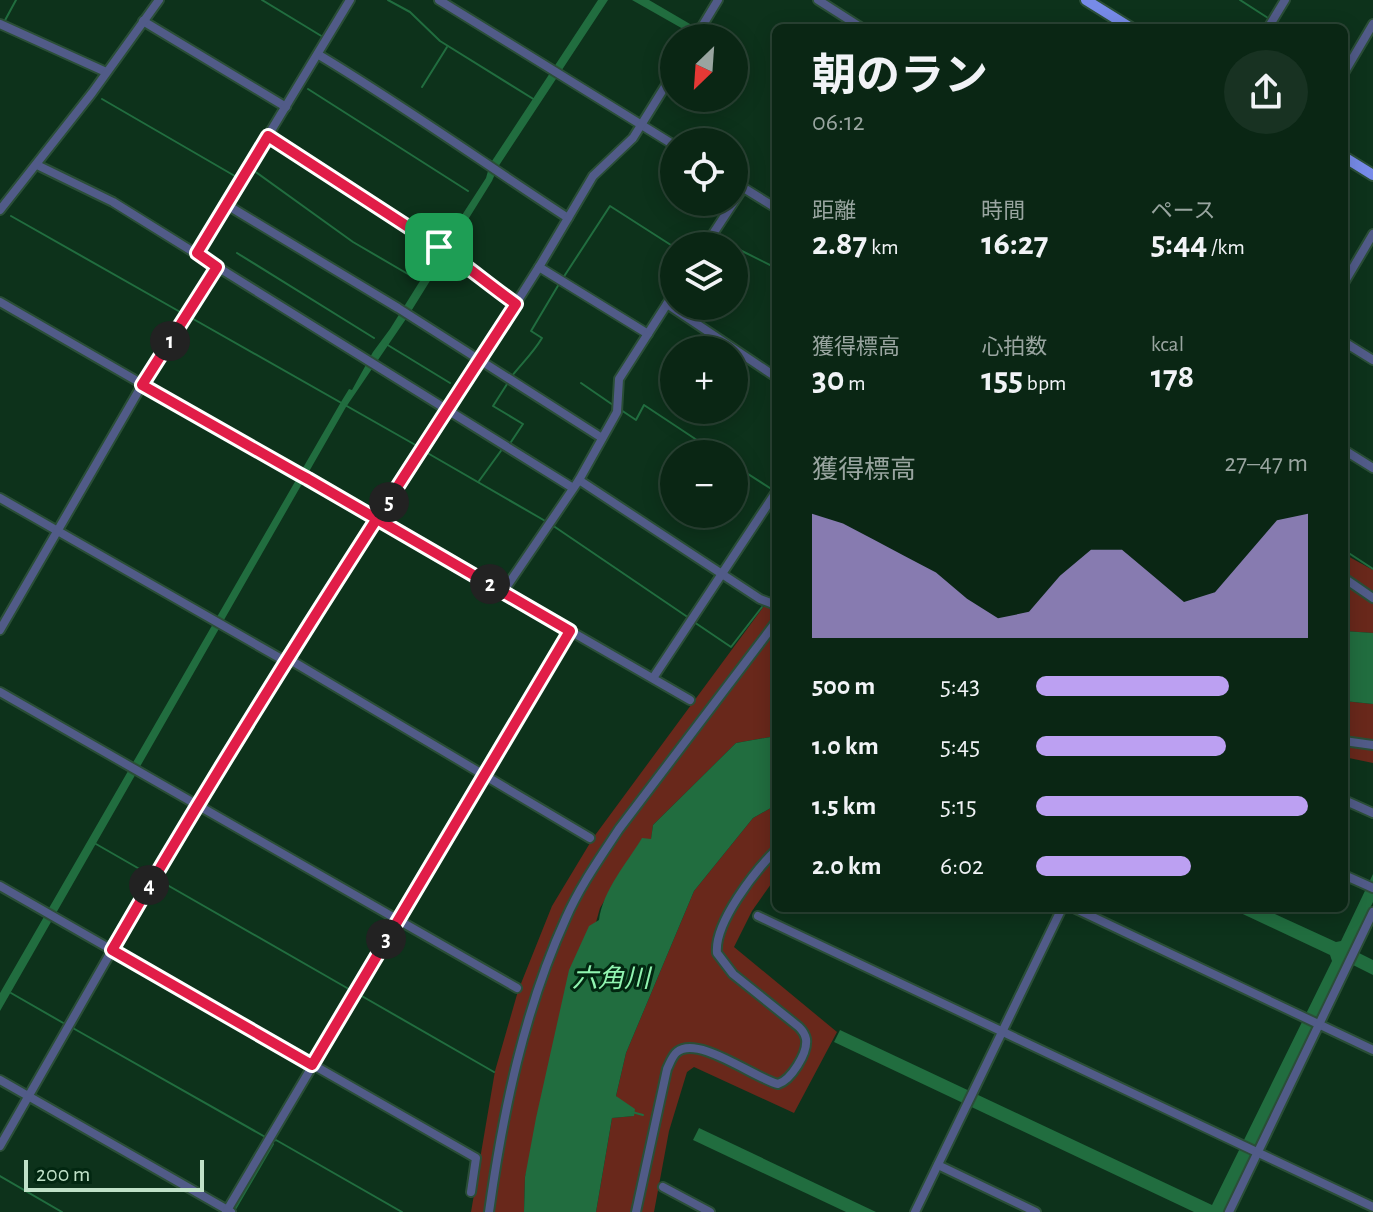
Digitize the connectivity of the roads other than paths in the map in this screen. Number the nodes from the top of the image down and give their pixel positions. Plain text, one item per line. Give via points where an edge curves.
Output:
1 (159, 0) edge
2 (350, 0) edge
3 (439, 0) edge
4 (718, 0) edge
5 (818, 0) edge
6 (1086, 0) edge
7 (1285, 0) edge
8 (143, 21) junction
9 (1113, 23) edge
10 (703, 24) edge
11 (856, 24) edge
12 (1270, 24) edge
13 (1373, 24) edge
14 (4, 26) edge
15 (319, 55) junction
16 (1348, 66) edge
17 (106, 72) junction
18 (660, 95) edge
19 (286, 107) junction
20 (642, 125) junction
21 (268, 136) junction
22 (660, 136) edge
23 (1348, 159) edge
24 (37, 165) junction
25 (1373, 175) edge
26 (748, 191) edge
27 (227, 205) junction
28 (772, 206) edge
29 (0, 210) edge
30 (568, 218) junction
31 (1373, 234) edge
32 (197, 253) junction
33 (217, 267) junction
34 (539, 267) junction
35 (1348, 276) edge
36 (0, 302) edge
37 (516, 304) junction
38 (660, 315) edge
39 (691, 320) edge
40 (648, 334) junction
41 (1348, 344) edge
42 (479, 360) junction
43 (1373, 360) edge
44 (772, 374) edge
45 (142, 385) junction
46 (449, 409) junction
47 (602, 438) junction
48 (1348, 452) edge
49 (1373, 468) edge
50 (576, 484) junction
51 (0, 498) edge
52 (772, 498) edge
53 (378, 519) junction
54 (57, 531) junction
55 (722, 574) junction
56 (1348, 581) edge
57 (503, 592) junction
58 (1373, 598) edge
59 (772, 604) edge
60 (772, 627) edge
61 (0, 630) edge
62 (570, 631) junction
63 (285, 661) junction
64 (653, 678) junction
65 (0, 692) edge
66 (690, 700) dead end
67 (1348, 742) edge
68 (1373, 745) edge
69 (483, 775) junction
70 (1348, 802) edge
71 (197, 805) junction
72 (1373, 813) edge
73 (590, 838) dead end
74 (772, 854) edge
75 (1348, 877) edge
76 (0, 886) edge
77 (1372, 888) edge
78 (1060, 912) edge
79 (1082, 912) edge
80 (1373, 912) edge
81 (758, 916) dead end
82 (397, 919) junction
83 (112, 950) junction
84 (517, 988) dead end
85 (1313, 1022) junction
86 (1002, 1032) junction
87 (1373, 1050) edge
88 (312, 1065) junction
89 (0, 1080) edge
90 (28, 1096) junction
91 (0, 1146) edge
92 (1252, 1150) junction
93 (938, 1165) junction
94 (663, 1187) dead end
95 (471, 1192) dead end
96 (1373, 1207) edge
97 (229, 1211) edge
98 (489, 1212) edge
99 (636, 1212) edge
100 (710, 1212) edge
101 (915, 1212) edge
102 (1036, 1212) edge
103 (1229, 1212) edge

1 - 8 street
2 - 15 street
3 - 20 street
4 - 10 street
5 - 11 street
6 - 9 main road
7 - 12 street
8 - 17 street
8 - 19 street
13 - 16 street
14 - 17 street
15 - 19 street
15 - 30 street
17 - 24 street
18 - 20 street
19 - 21 street
20 - 22 street
20 - 30 street via 593,176
21 - 27 street
21 - 37 street via 439,247
23 - 25 main road
24 - 29 street
24 - 32 street via 113,202
26 - 28 street
27 - 32 street
27 - 42 street
30 - 34 street
31 - 35 street
32 - 33 street
33 - 45 street
33 - 46 street
34 - 37 street
34 - 40 street
36 - 45 street
37 - 42 street
38 - 40 street
39 - 44 street
40 - 47 street via 619,379 617,412
41 - 43 street
42 - 46 street
42 - 47 street
45 - 53 street
45 - 54 street
46 - 50 street
46 - 53 street
47 - 50 street
48 - 49 street
50 - 55 street
50 - 57 street
51 - 54 street
52 - 55 street
53 - 57 street
53 - 63 street
54 - 61 street
54 - 63 street
55 - 59 street
55 - 64 street
56 - 58 street
57 - 62 street
60 - 98 street via 619,829 567,916 519,1055
62 - 64 street
62 - 69 street
63 - 69 street
63 - 71 street
64 - 66 street
65 - 71 street
67 - 68 street
69 - 73 street
69 - 82 street
70 - 72 street
71 - 82 street
71 - 83 street
74 - 99 street via 733,907 719,935 717,953 733,974 799,1027 805,1048 790,1077 778,1084 704,1050 677,1053 664,1082
75 - 77 street
76 - 83 street
78 - 86 street
79 - 85 street
80 - 85 street
81 - 86 street
82 - 84 street
82 - 88 street
83 - 88 street
83 - 90 street
85 - 87 street
85 - 92 street
86 - 92 street
86 - 93 street
88 - 95 street via 476,1158
88 - 97 street
89 - 90 street
90 - 91 street
90 - 97 street
92 - 96 street
92 - 103 street
93 - 101 street
93 - 102 street
94 - 100 street

